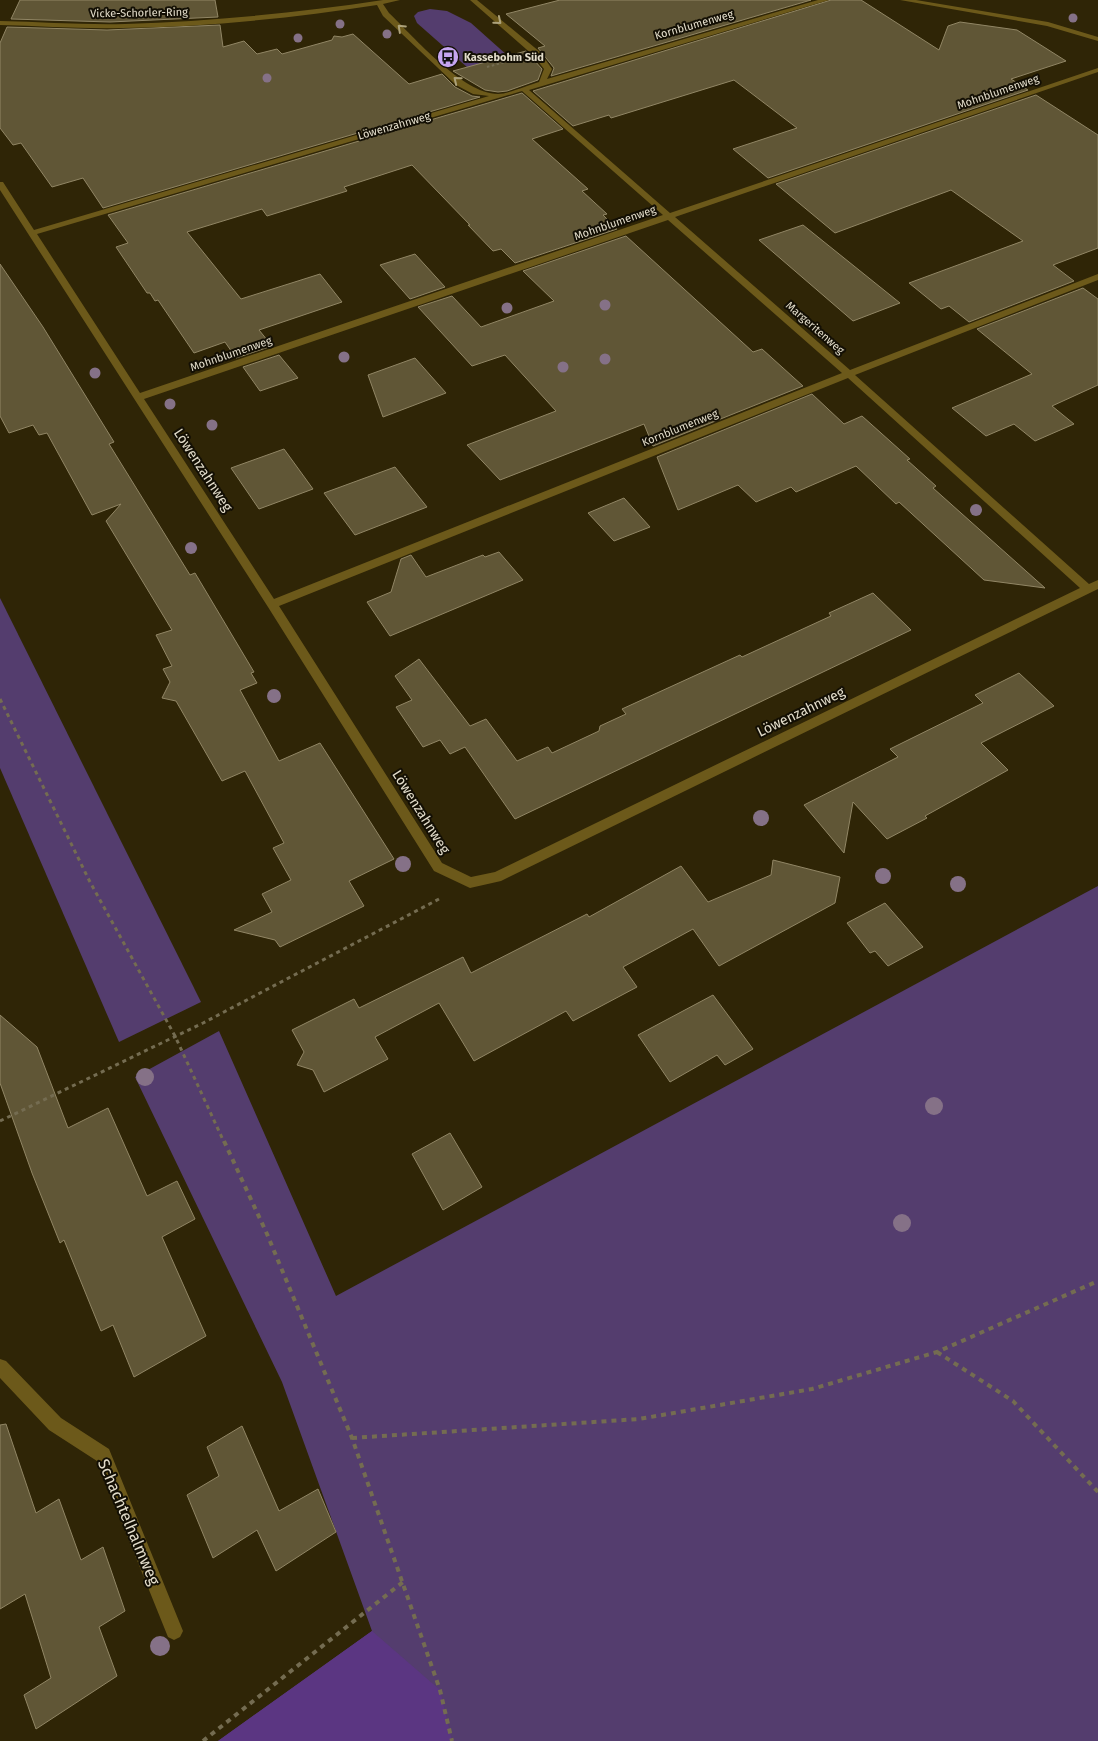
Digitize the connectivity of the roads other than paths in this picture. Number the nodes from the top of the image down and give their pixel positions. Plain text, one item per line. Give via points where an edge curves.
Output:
1 (397, 0) edge
2 (473, 0) edge
3 (826, 0) edge
4 (903, 0) edge
5 (379, 3) junction
6 (0, 23) edge
7 (1098, 39) edge
8 (1098, 70) edge
9 (542, 83) junction
10 (524, 89) junction
11 (496, 96) junction
12 (0, 184) edge
13 (668, 217) junction
14 (32, 233) junction
15 (1098, 277) edge
16 (849, 374) junction
17 (138, 397) junction
18 (1093, 587) edge
19 (272, 604) junction
20 (0, 1366) edge
21 (174, 1631) dead end

1 - 5 street, Vicke-Schorler-Ring
2 -> 9 street via 537,54 548,69
3 - 9 street, Kornblumenweg
4 - 7 street via 1048,24
5 - 6 street, Vicke-Schorler-Ring via 190,23 123,26
11 -> 5 street via 476,92 459,83 386,14
8 - 13 street, Mohnblumenweg
9 - 10 street
10 - 11 street
10 - 13 street, Margeritenweg
11 - 14 street, Löwenzahnweg
12 - 14 street, Löwenzahnweg
13 - 16 street, Margeritenweg
13 - 17 street, Mohnblumenweg
14 - 17 street, Löwenzahnweg
15 - 16 street, Kornblumenweg
16 - 18 street, Margeritenweg
16 - 19 street, Kornblumenweg
17 - 19 street, Löwenzahnweg
18 - 19 street, Löwenzahnweg via 497,877 470,883 438,867
20 - 21 street, Schachtelhalmweg via 55,1424 103,1455

